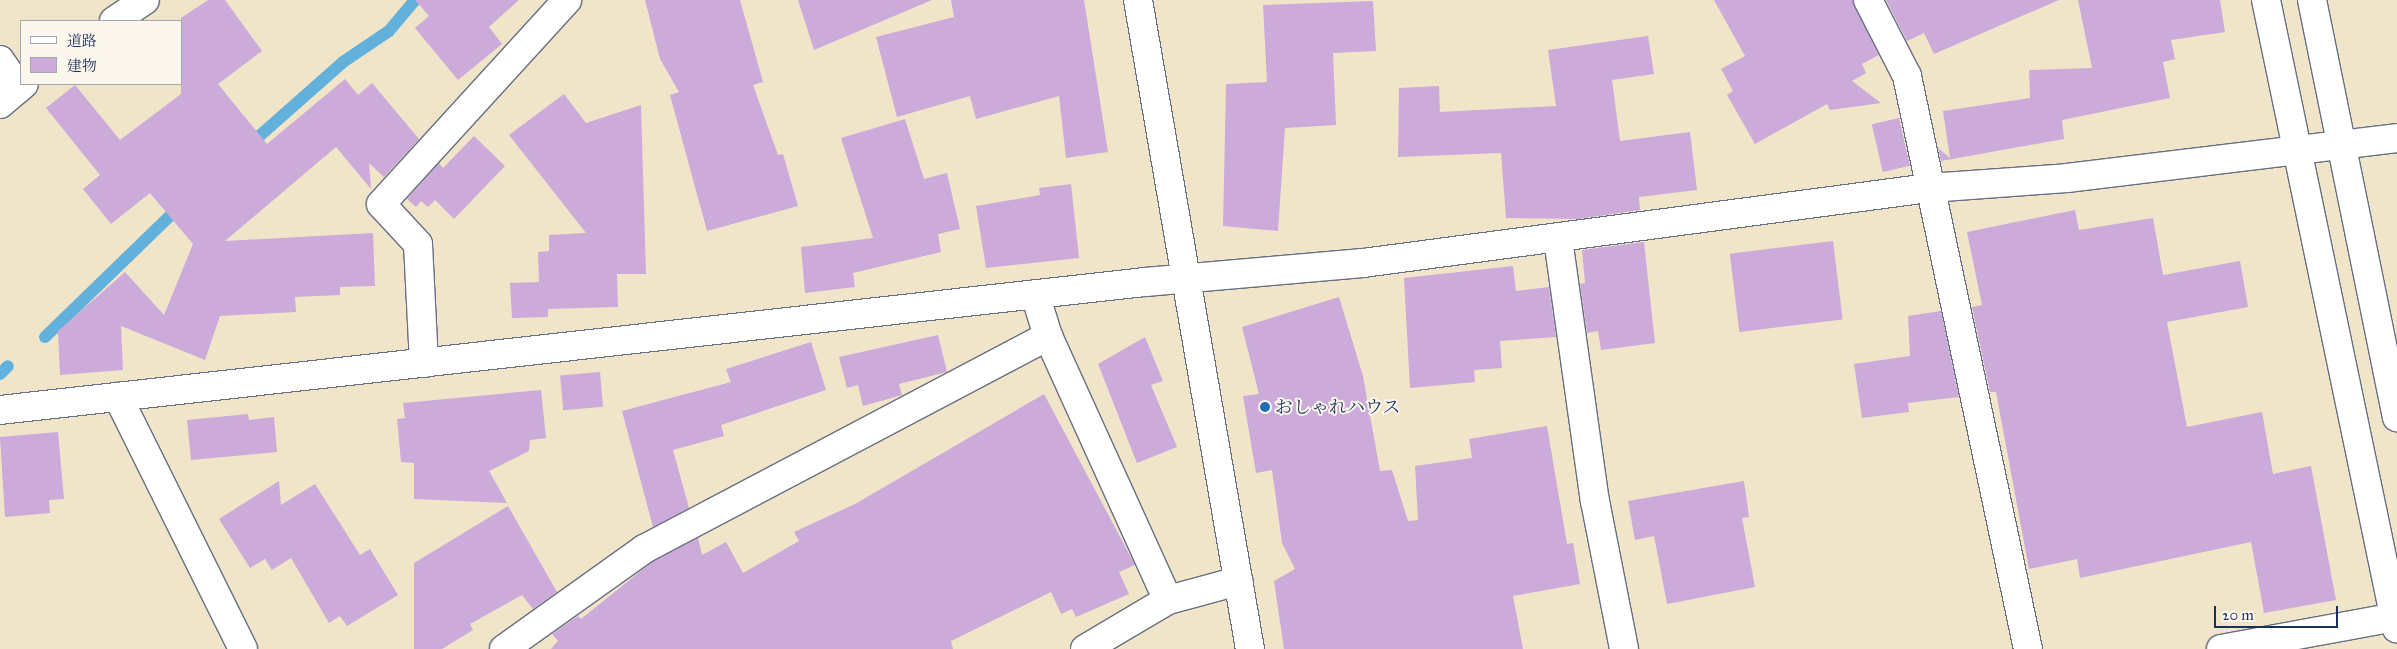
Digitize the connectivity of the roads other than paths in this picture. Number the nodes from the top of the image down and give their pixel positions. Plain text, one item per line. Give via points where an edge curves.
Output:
1 (145, 0) edge
2 (567, 0) edge
3 (1138, 0) edge
4 (1868, 0) edge
5 (2266, 0) edge
6 (2312, 0) edge
7 (115, 20) edge
8 (0, 60) edge
9 (14, 92) edge
10 (2397, 138) edge
11 (2341, 143) junction
12 (2296, 149) junction
13 (1929, 188) junction
14 (1558, 239) junction
15 (1186, 278) junction
16 (1035, 294) junction
17 (1048, 336) junction
18 (424, 363) junction
19 (118, 397) junction
20 (0, 410) edge
21 (2397, 418) edge
22 (1238, 581) junction
23 (1168, 600) junction
24 (2396, 623) edge
25 (243, 649) edge
26 (504, 649) edge
27 (1085, 649) edge
28 (1250, 649) edge
29 (1624, 649) edge
30 (2028, 649) edge
31 (2221, 649) edge

1 - 7 street
2 - 18 street via 381,204 418,244
3 - 15 street
4 - 13 street via 1907,76
5 - 12 street
6 - 11 street
8 - 9 street
10 - 11 street
11 - 12 street
11 - 21 street
12 - 13 street via 2067,178
12 - 24 street
13 - 14 street
13 - 30 street
14 - 15 street via 1363,263
14 - 29 street via 1595,501
15 - 16 street
15 - 22 street
16 - 17 street
16 - 18 street
17 - 23 street
17 - 26 street via 644,550
18 - 19 street
19 - 20 street
19 - 25 street
22 - 23 street
22 - 28 street
23 - 27 street
24 - 31 street

